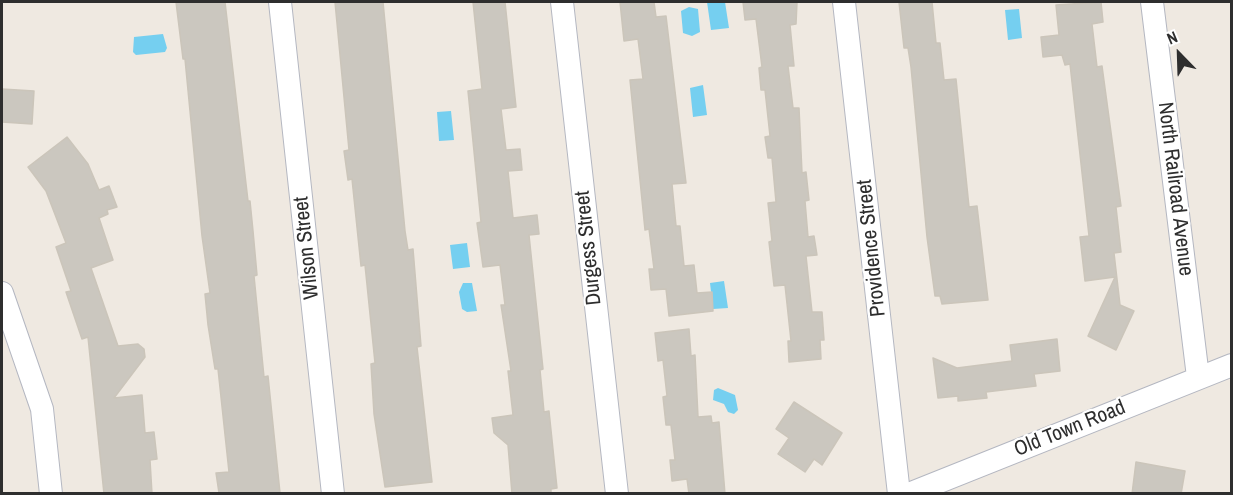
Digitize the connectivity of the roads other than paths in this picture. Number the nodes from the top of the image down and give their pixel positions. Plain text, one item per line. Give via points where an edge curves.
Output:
1 (280, 2) edge
2 (562, 2) edge
3 (844, 2) edge
4 (1152, 2) edge
5 (2, 293) edge
6 (1232, 365) edge
7 (1198, 377) junction
8 (933, 489) edge
9 (51, 494) edge
10 (333, 494) edge
11 (617, 494) edge
12 (899, 494) edge
13 (909, 494) edge

1 - 10 street, Wilson Street
2 - 11 street, Durgess Street
3 - 12 street, Providence Street
4 - 7 street, North Railroad Avenue
5 - 9 street via 42,409
6 - 7 street, Old Town Road
7 - 8 street, Old Town Road
8 - 13 street, Old Town Road

